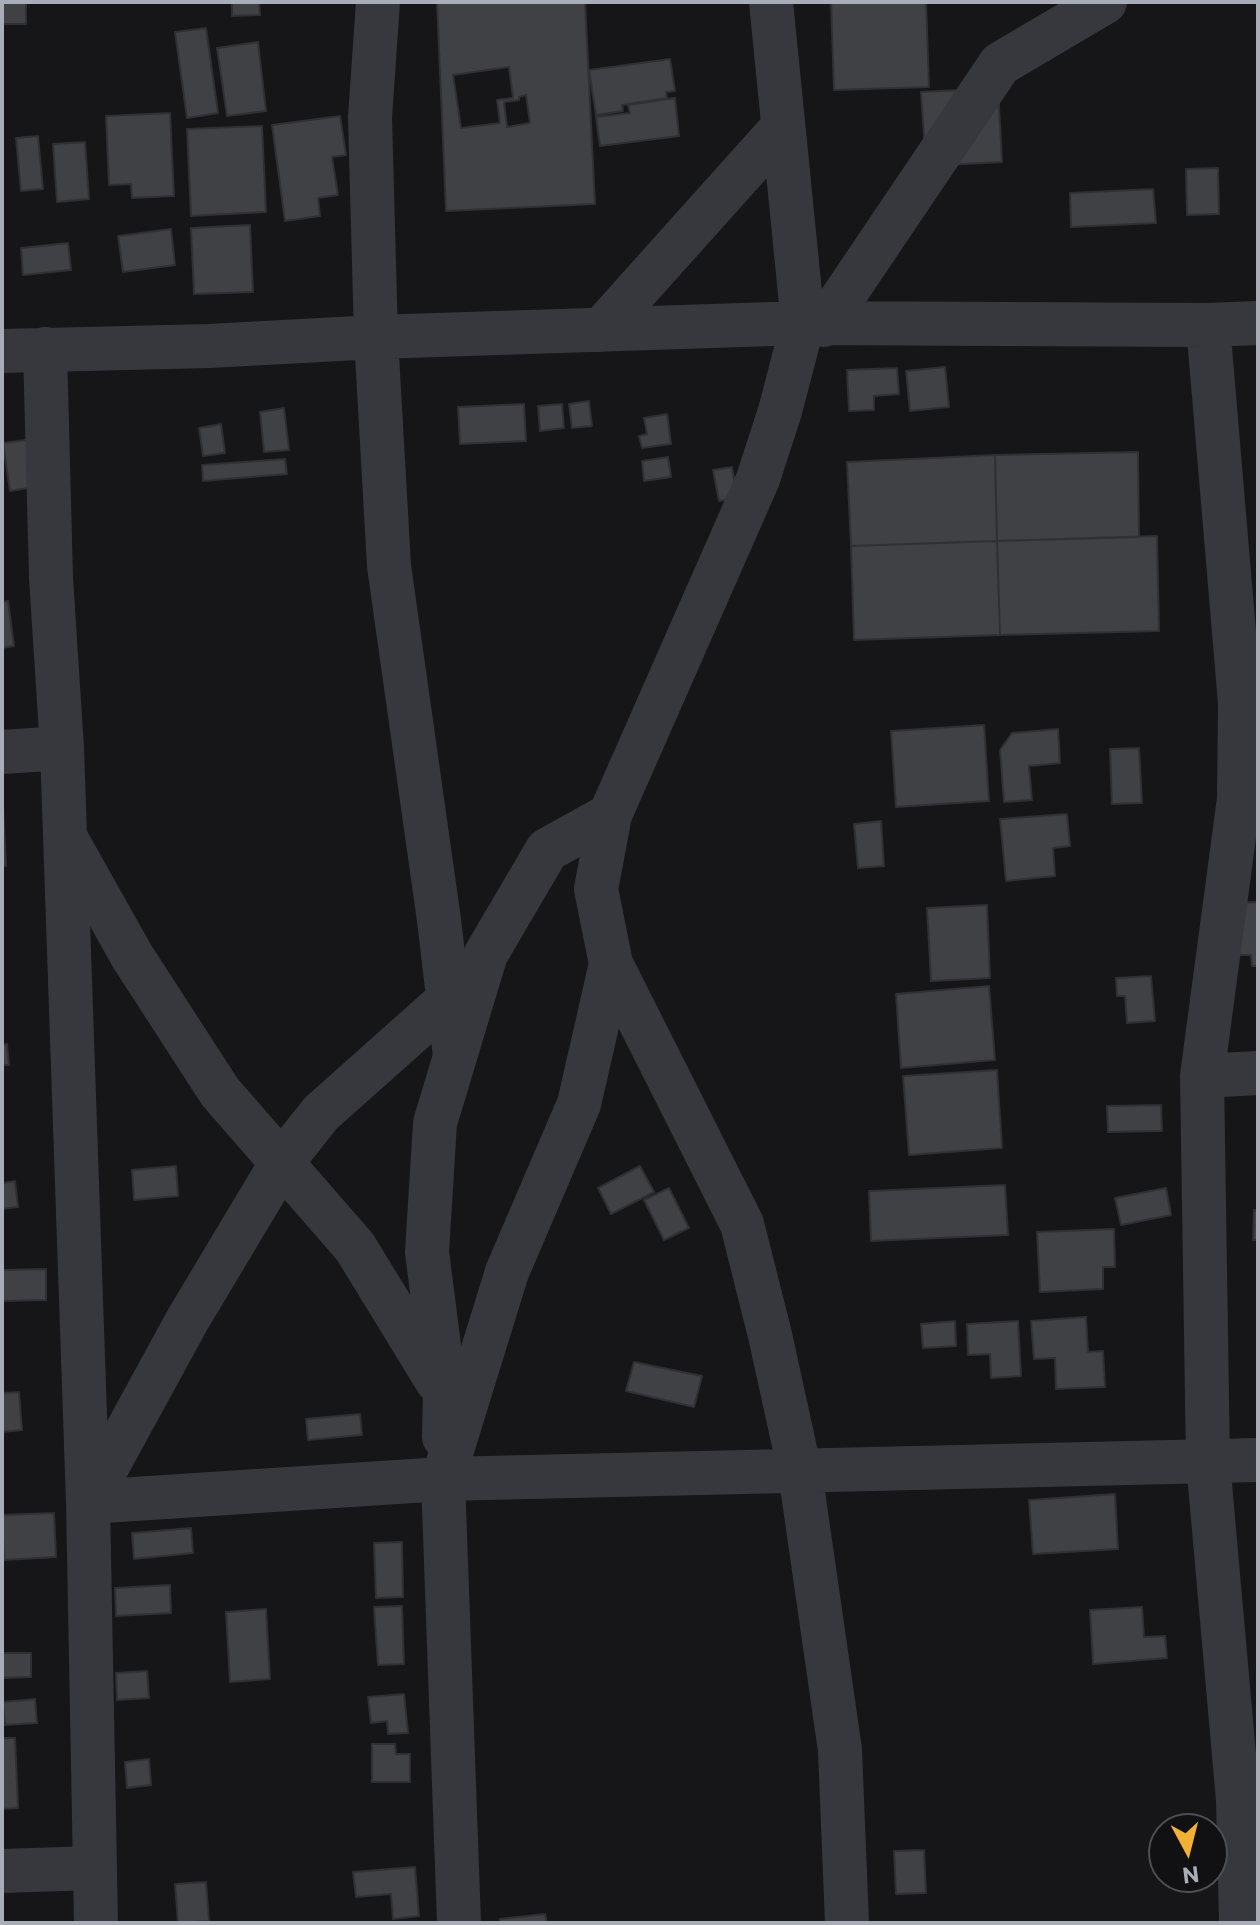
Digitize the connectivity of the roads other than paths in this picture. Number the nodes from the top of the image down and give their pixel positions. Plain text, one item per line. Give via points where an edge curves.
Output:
1 (378, 2) edge
2 (771, 2) edge
3 (1105, 2) edge
4 (783, 127) junction
5 (1258, 323) edge
6 (814, 324) junction
7 (1208, 325) junction
8 (601, 330) junction
9 (376, 337) junction
10 (45, 349) junction
11 (2, 351) edge
12 (1249, 702) edge
13 (62, 748) junction
14 (2, 752) edge
15 (610, 815) junction
16 (65, 836) junction
17 (611, 964) junction
18 (449, 999) junction
19 (455, 1056) junction
20 (1258, 1073) edge
21 (1202, 1076) junction
22 (282, 1162) junction
23 (445, 1393) junction
24 (1258, 1460) edge
25 (1208, 1462) junction
26 (800, 1472) junction
27 (443, 1479) junction
28 (88, 1502) junction
29 (1248, 1800) edge
30 (95, 1868) junction
31 (2, 1871) edge
32 (96, 1923) edge
33 (459, 1923) edge
34 (847, 1923) edge
35 (1241, 1923) edge

1 - 9 street via 370,117
2 - 4 street
3 - 6 street via 1000,64
4 - 6 street
4 - 8 street
5 - 7 street
6 - 7 street
6 - 8 street
6 - 15 street via 758,479
7 - 12 street
8 - 9 street
9 - 10 street
9 - 18 street via 389,566
10 - 11 street
10 - 13 street
12 - 21 street
13 - 14 street
13 - 16 street
15 - 17 street via 596,889
15 - 19 street via 547,850 486,954
16 - 22 street via 132,956 220,1092
16 - 28 street
17 - 26 street via 742,1224
17 - 27 street via 579,1104 507,1272
18 - 19 street
18 - 22 street via 321,1113
19 - 23 street via 435,1123 427,1252
20 - 21 street
21 - 25 street
22 - 23 street via 355,1247
22 - 28 street
23 - 27 street
24 - 25 street
25 - 26 street
25 - 29 street
26 - 27 street
26 - 34 street via 840,1750
27 - 28 street
27 - 33 street
28 - 30 street
29 - 35 street
30 - 31 street
30 - 32 street

